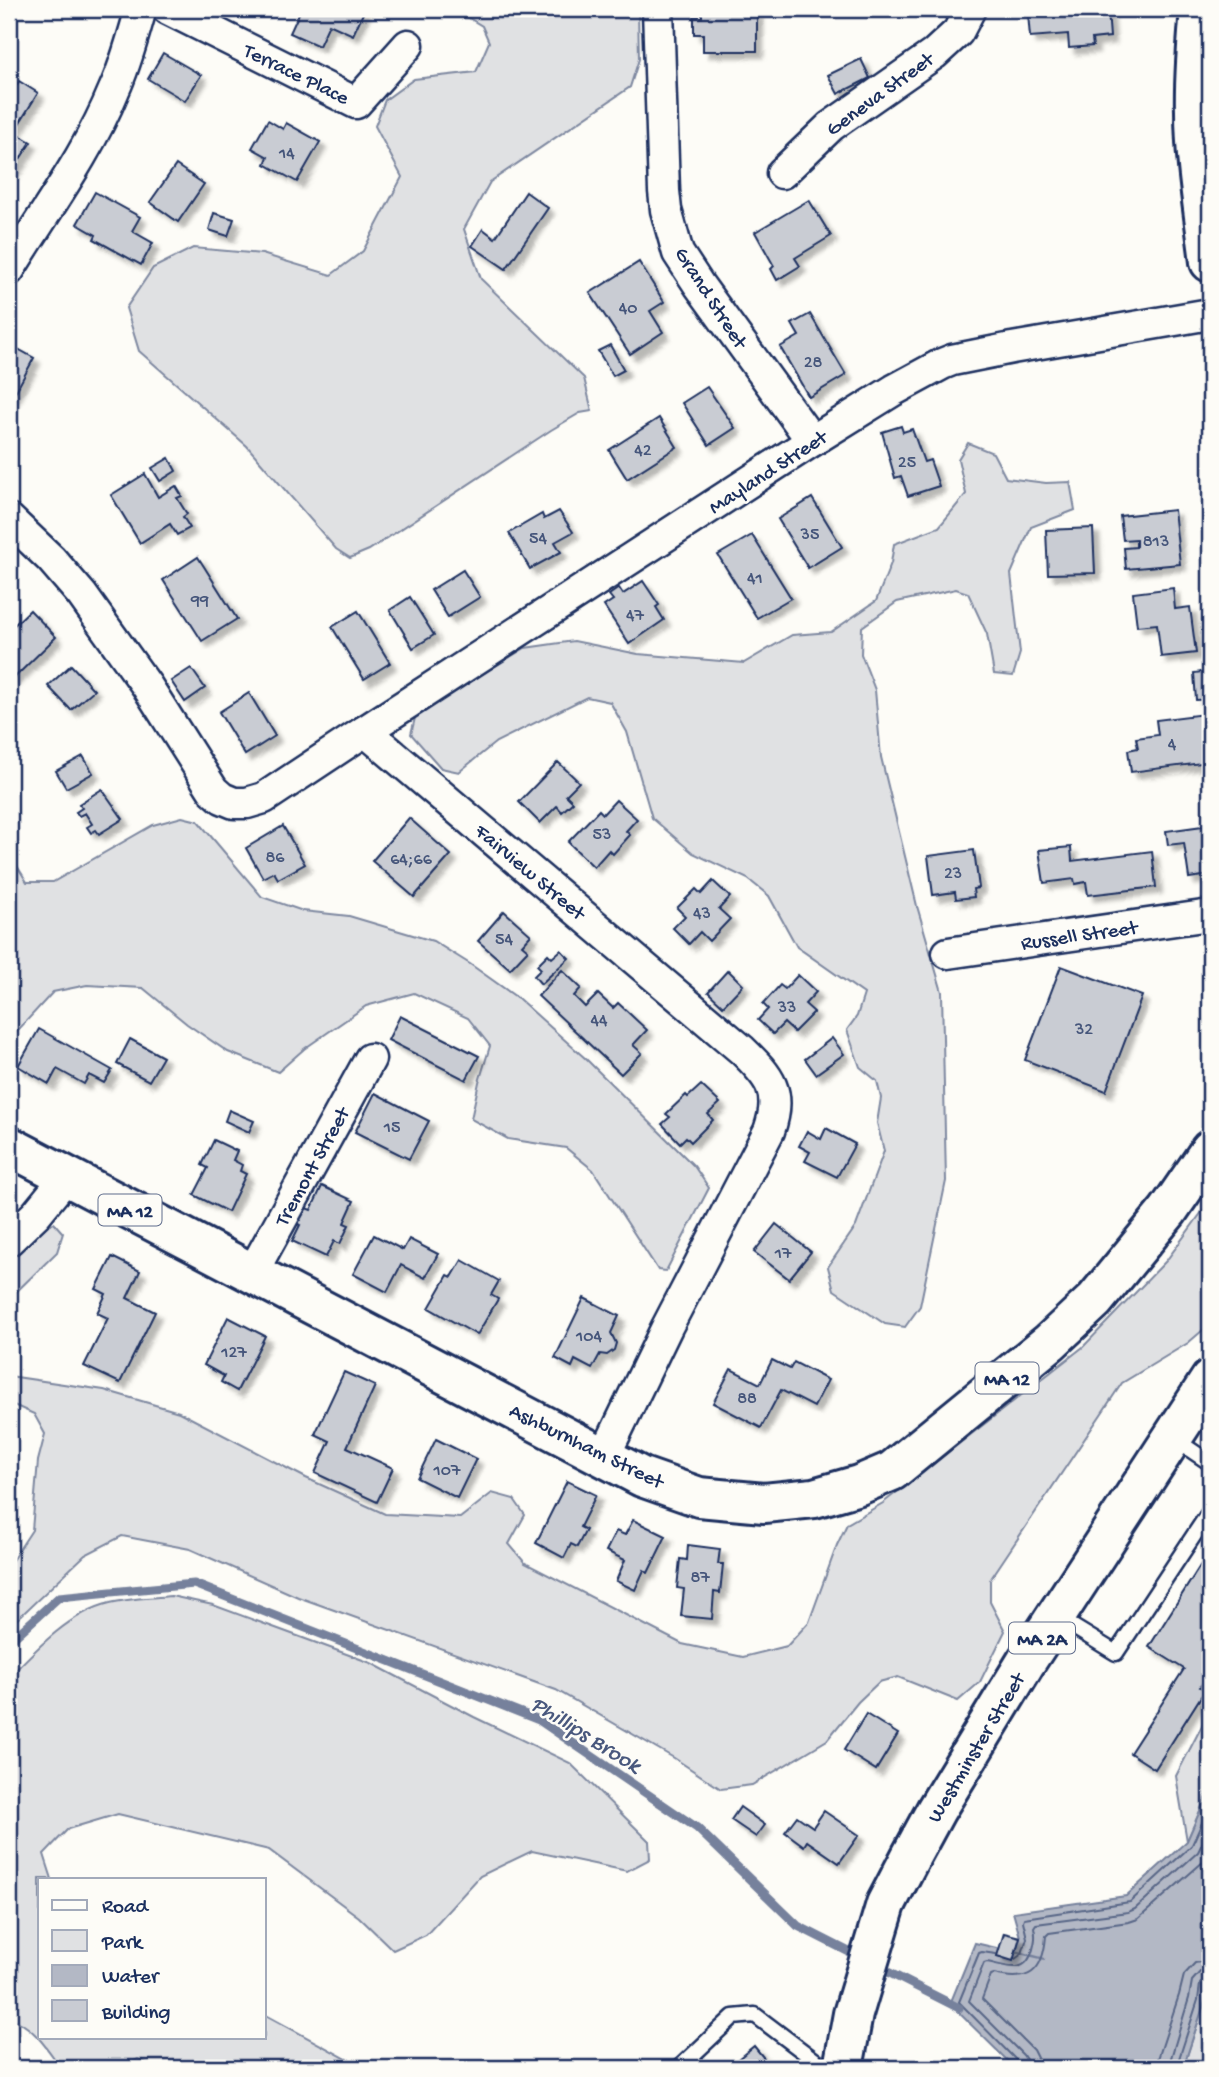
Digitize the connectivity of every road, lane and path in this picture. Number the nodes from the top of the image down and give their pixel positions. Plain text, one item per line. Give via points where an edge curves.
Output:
1 (141, 9) edge
2 (168, 9) edge
3 (658, 9) edge
4 (970, 9) edge
5 (1200, 9) edge
6 (408, 45) dead end
7 (782, 173) dead end
8 (1210, 262) edge
9 (9, 270) edge
10 (1210, 314) edge
11 (812, 441) junction
12 (9, 519) edge
13 (365, 730) junction
14 (1210, 915) edge
15 (948, 953) dead end
16 (370, 1059) dead end
17 (9, 1146) edge
18 (1210, 1150) edge
19 (67, 1176) junction
20 (9, 1240) edge
21 (252, 1273) junction
22 (1210, 1380) edge
23 (1172, 1438) junction
24 (604, 1457) junction
25 (1210, 1463) edge
26 (1210, 1511) edge
27 (1056, 1616) junction
28 (678, 2068) edge
29 (825, 2068) edge
30 (843, 2068) edge

1 - 9 street via 114,92 81,155
2 - 6 street, Terrace Place via 356,103
3 - 11 street, Grand Street via 664,191 678,253
4 - 7 street, Geneva Street via 958,32 934,54 831,126
5 - 8 main road via 1196,145
10 - 11 street, Mayland Street via 951,360
11 - 13 street, Mayland Street
12 - 13 street via 82,595 222,798 241,804 264,798
13 - 24 street, Fairview Street via 742,1050 775,1092 769,1131
14 - 15 street, Russell Street
16 - 21 street, Tremont Street
17 - 19 main road, Ashburnham Street / MA 12
18 - 24 main road, Ashburnham Street / MA 12 via 1096,1300 892,1471 814,1498 764,1503 699,1497
19 - 20 street
19 - 21 main road, Ashburnham Street / MA 12
21 - 24 main road, Ashburnham Street / MA 12
22 - 23 main road, Westminster Street / MA 2A
23 - 25 lane
23 - 27 main road, Westminster Street / MA 2A
26 - 27 lane via 1116,1653
27 - 30 main road, Westminster Street / MA 2A via 936,1810 886,1904 853,2014
28 - 29 lane via 733,2017 755,2015

